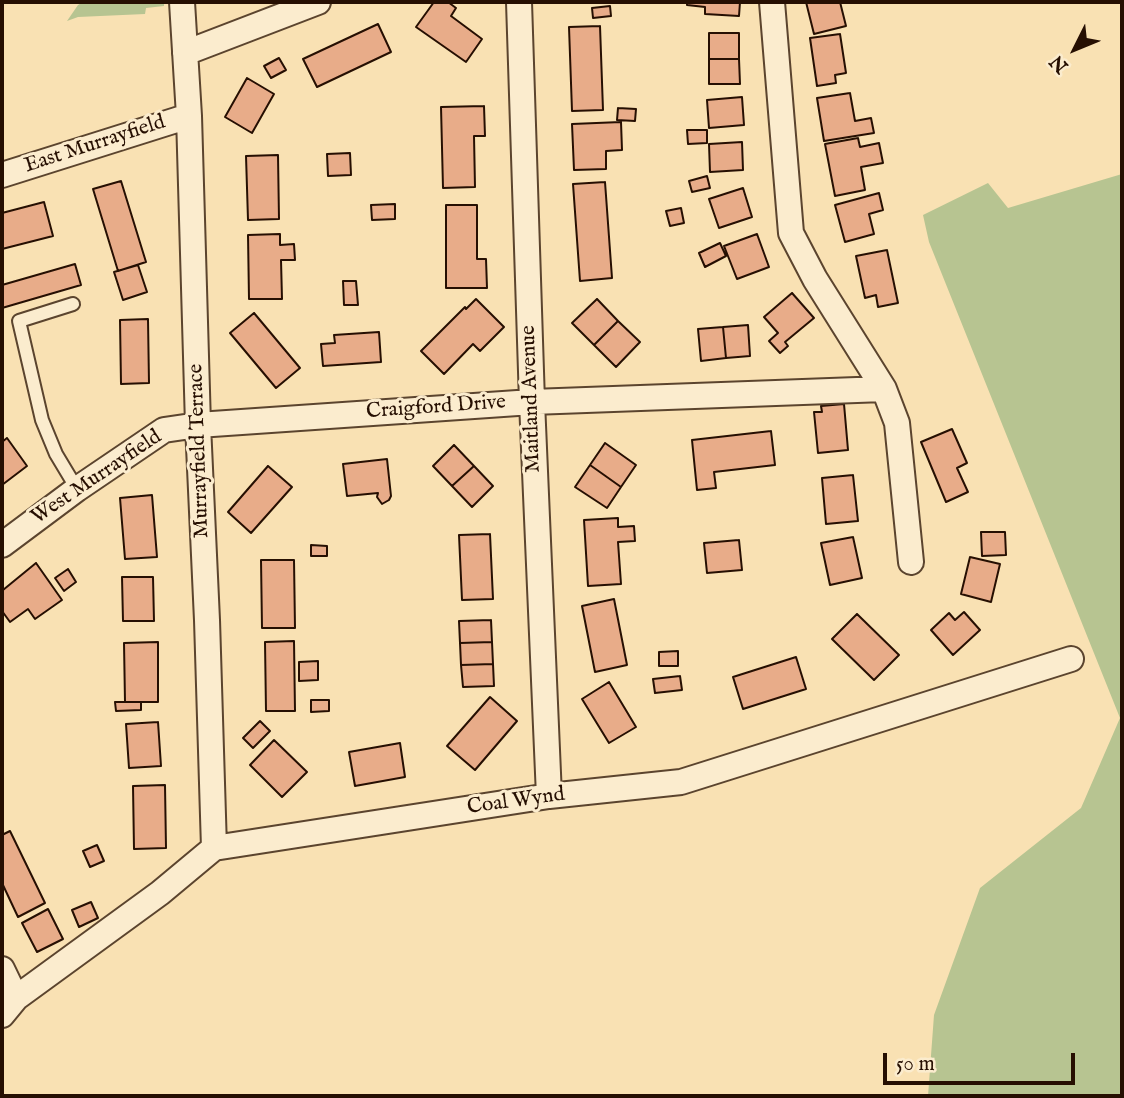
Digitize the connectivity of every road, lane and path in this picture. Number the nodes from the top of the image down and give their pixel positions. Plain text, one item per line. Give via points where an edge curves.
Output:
1 (182, 2) edge
2 (318, 2) edge
3 (519, 2) edge
4 (772, 2) edge
5 (185, 53) junction
6 (189, 116) junction
7 (2, 175) edge
8 (73, 304) dead end
9 (884, 390) junction
10 (532, 402) junction
11 (198, 425) junction
12 (78, 489) junction
13 (2, 545) edge
14 (911, 562) dead end
15 (1071, 659) dead end
16 (549, 796) junction
17 (214, 848) junction
18 (2, 969) edge
19 (9, 1007) edge

1 - 5 street, Murrayfield Terrace
2 - 5 street
3 - 10 street, Maitland Avenue
4 - 9 street via 791,233
5 - 6 street, Murrayfield Terrace
6 - 7 street, East Murrayfield
6 - 11 street, Murrayfield Terrace
8 - 12 lane via 19,321 42,419 56,454
9 - 10 street, Craigford Drive
9 - 14 street via 897,423
10 - 11 street, Craigford Drive
10 - 16 street, Maitland Avenue
11 - 12 street, West Murrayfield via 164,430
11 - 17 street, Murrayfield Terrace
12 - 13 street, West Murrayfield
15 - 16 street, Coal Wynd via 681,782
16 - 17 street, Coal Wynd
17 - 19 street
18 - 19 street

